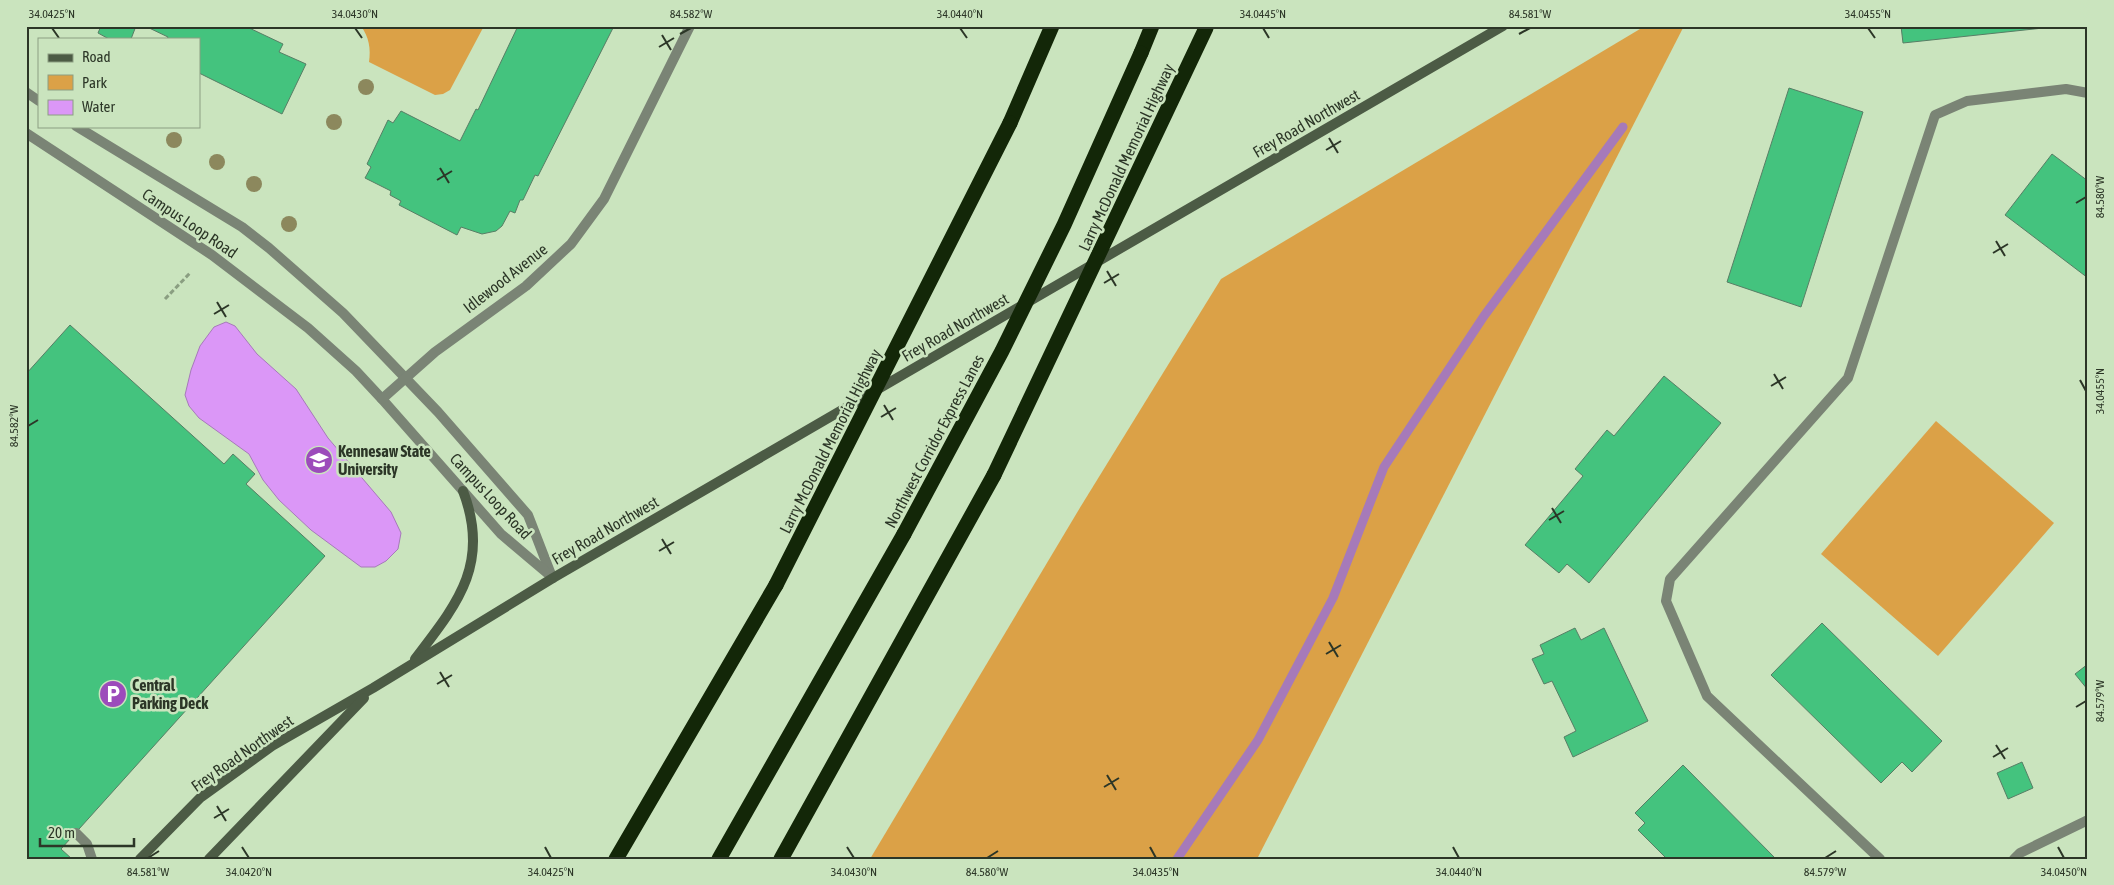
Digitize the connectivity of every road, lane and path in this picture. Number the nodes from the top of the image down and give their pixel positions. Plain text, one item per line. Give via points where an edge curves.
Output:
1 (690, 26) edge
2 (1052, 26) edge
3 (1152, 26) edge
4 (1503, 26) edge
5 (1207, 27) edge
6 (26, 92) edge
7 (2088, 93) edge
8 (38, 100) edge
9 (79, 128) edge
10 (26, 133) edge
11 (191, 272) dead end
12 (165, 299) dead end
13 (406, 377) junction
14 (382, 399) junction
15 (463, 491) junction
16 (553, 578) junction
17 (410, 665) junction
18 (373, 688) junction
19 (2088, 820) edge
20 (76, 833) dead end
21 (92, 859) edge
22 (140, 859) edge
23 (210, 859) edge
24 (616, 859) edge
25 (719, 859) edge
26 (781, 859) edge
27 (1880, 859) edge
28 (2014, 859) edge

1 - 13 street, Idlewood Avenue via 604,200 588,222 565,250 526,286 462,331
2 - 24 highway, Larry McDonald Memorial Highway, bridge via 1010,123 776,586
3 - 25 highway, Northwest Corridor Express Lanes, bridge via 1052,250 1002,351 904,534
4 - 16 main road, Frey Road Northwest
5 - 26 highway, Larry McDonald Memorial Highway, bridge via 994,475
6 - 8 street
7 - 27 street via 2066,89 1966,100 1935,115 1848,378 1670,579 1666,601 1707,696
9 - 13 street, Campus Loop Road via 242,227 343,313
10 - 14 street, Campus Loop Road via 259,289 320,339
11 - 12 path
13 - 14 street, Idlewood Avenue
13 - 16 street, Campus Loop Road via 528,515
14 - 15 street, Campus Loop Road
15 - 16 street, Campus Loop Road via 501,534
15 - 17 main road via 473,534 468,577 446,618
16 - 17 main road, Frey Road Northwest
17 - 18 main road, Frey Road Northwest
18 - 22 main road, Frey Road Northwest via 272,746 200,798
18 - 23 main road, Frey Road Northwest
19 - 28 street via 2020,853
20 - 21 street via 87,844

